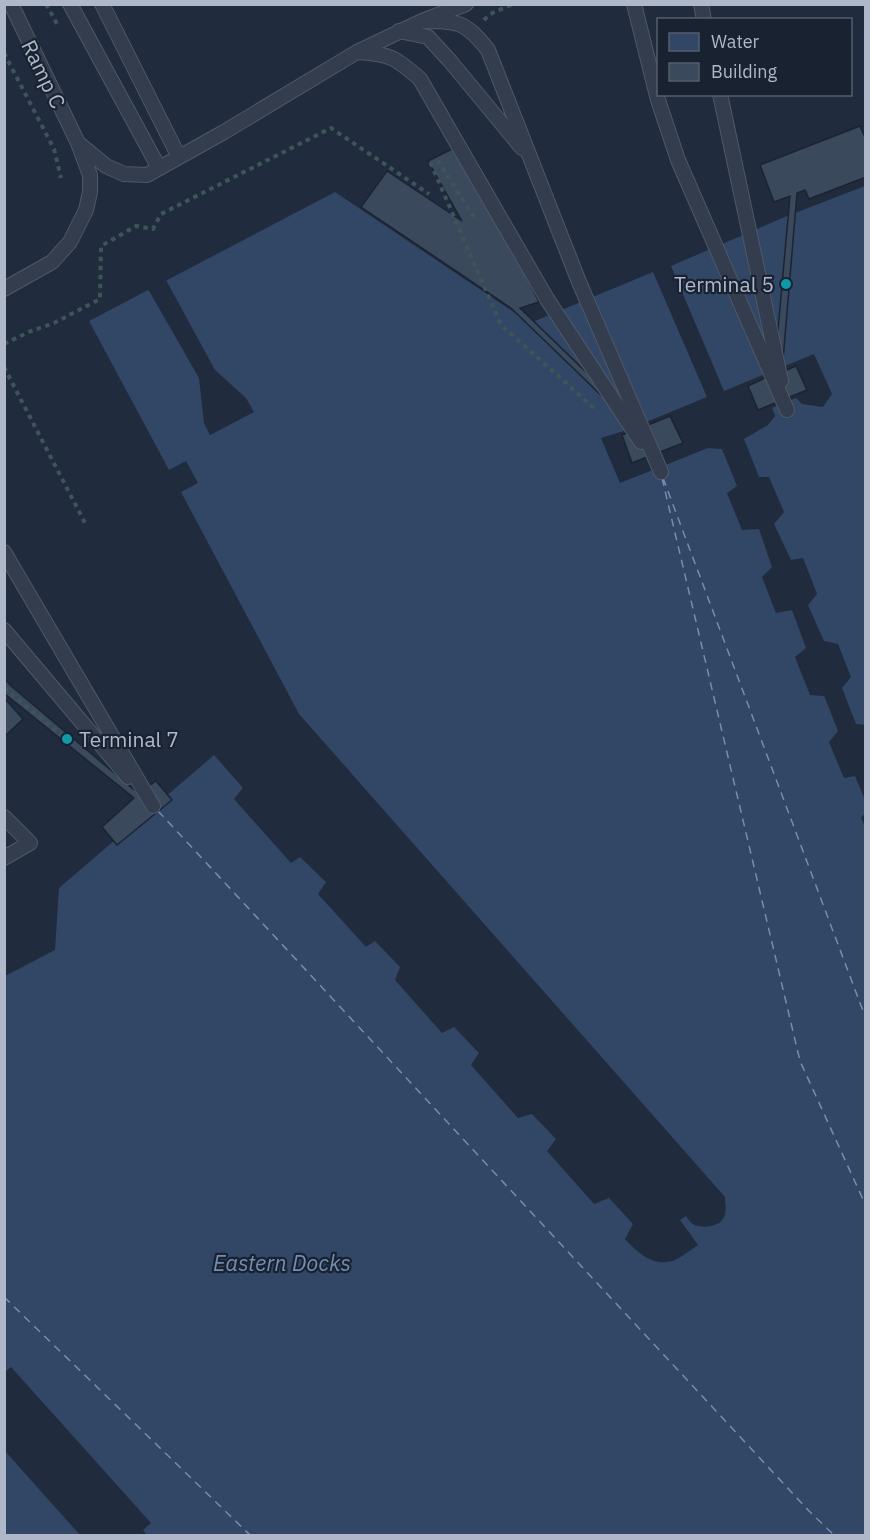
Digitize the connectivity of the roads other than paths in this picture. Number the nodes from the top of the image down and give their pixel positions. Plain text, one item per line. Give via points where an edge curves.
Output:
1 (11, 4) edge
2 (70, 4) edge
3 (102, 4) edge
4 (466, 4) edge
5 (634, 4) edge
6 (422, 21) junction
7 (399, 31) junction
8 (357, 52) junction
9 (657, 96) edge
10 (657, 96) edge
11 (720, 96) edge
12 (78, 143) junction
13 (179, 157) junction
14 (530, 158) junction
15 (159, 168) junction
16 (4, 289) edge
17 (4, 552) edge
18 (4, 630) edge
19 (4, 817) edge
20 (4, 858) edge

1 - 12 lane, Ramp C
2 - 15 lane
3 - 13 lane
4 - 6 lane
5 - 9 lane
6 - 7 lane
6 - 14 lane via 454,21 474,33 488,50
7 - 8 lane
7 - 14 lane via 428,37
8 - 13 lane
8 - 14 lane via 384,54 420,79 547,299 661,471
10 - 11 lane via 678,160 787,410
12 - 15 lane via 106,166 124,174 147,175
12 - 16 lane, Ramp C via 90,175 90,192 78,229 52,262
13 - 15 lane
17 - 18 lane via 153,806
19 - 20 lane via 30,843

